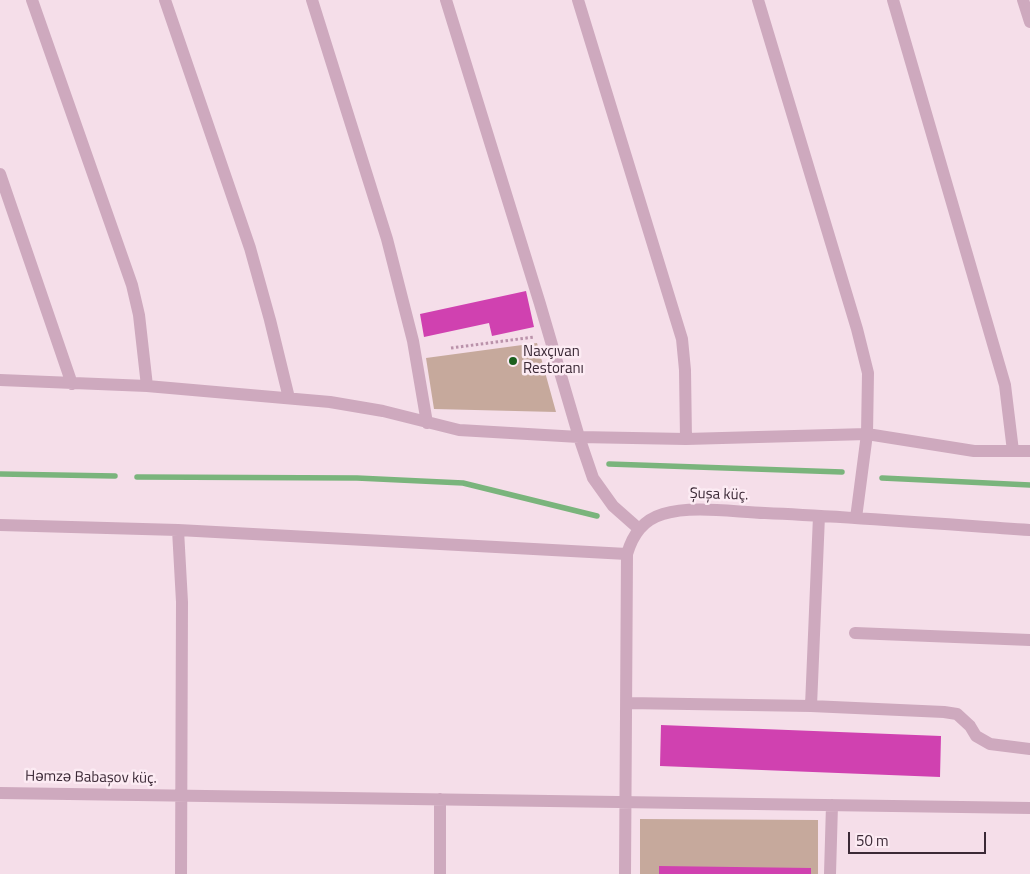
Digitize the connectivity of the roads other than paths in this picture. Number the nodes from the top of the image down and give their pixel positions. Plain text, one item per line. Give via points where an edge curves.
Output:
1 (32, 0) edge
2 (165, 0) edge
3 (312, 0) edge
4 (446, 0) edge
5 (578, 0) edge
6 (758, 0) edge
7 (894, 0) edge
8 (1023, 0) edge
9 (1030, 22) edge
10 (0, 174) edge
11 (0, 380) edge
12 (72, 384) junction
13 (147, 386) junction
14 (289, 398) junction
15 (427, 423) junction
16 (867, 434) junction
17 (578, 437) junction
18 (686, 439) junction
19 (1013, 451) junction
20 (1030, 451) edge
21 (819, 516) junction
22 (856, 518) junction
23 (0, 525) edge
24 (639, 529) junction
25 (178, 530) junction
26 (1030, 530) edge
27 (627, 554) junction
28 (855, 633) dead end
29 (1030, 640) edge
30 (627, 703) junction
31 (812, 706) junction
32 (1030, 748) edge
33 (0, 793) edge
34 (182, 796) junction
35 (440, 799) junction
36 (626, 801) junction
37 (832, 805) junction
38 (1030, 808) edge
39 (181, 874) edge
40 (440, 874) edge
41 (625, 874) edge
42 (830, 874) edge

1 - 13 street via 132,285 140,315
2 - 14 street via 250,248
3 - 15 street via 387,239 413,341
4 - 17 street via 550,334
5 - 18 street via 682,339
6 - 16 street via 868,373
7 - 19 street via 1005,385
8 - 9 street
10 - 12 street
11 - 12 street
12 - 13 street
13 - 14 street
14 - 15 street via 383,411
15 - 17 street via 459,430
16 - 18 street
16 - 19 street via 974,450
16 - 22 street
17 - 18 street
17 - 24 street via 593,478 613,506
19 - 20 street
21 - 22 street, Şuşa küç.
21 - 24 street, Şuşa küç. via 682,510 652,519
21 - 31 street
22 - 26 street, Şuşa küç.
23 - 25 street
24 - 27 street
25 - 27 street
25 - 34 street via 182,602
27 - 30 street
28 - 29 street
30 - 31 street
30 - 36 street
31 - 32 street via 957,714 976,736 990,744
33 - 34 street, Həmzə Babaşov küç.
34 - 35 street, Həmzə Babaşov küç.
34 - 39 street
35 - 36 street, Həmzə Babaşov küç.
35 - 40 street
36 - 37 street, Həmzə Babaşov küç.
36 - 41 street
37 - 38 street, Həmzə Babaşov küç.
37 - 42 street

